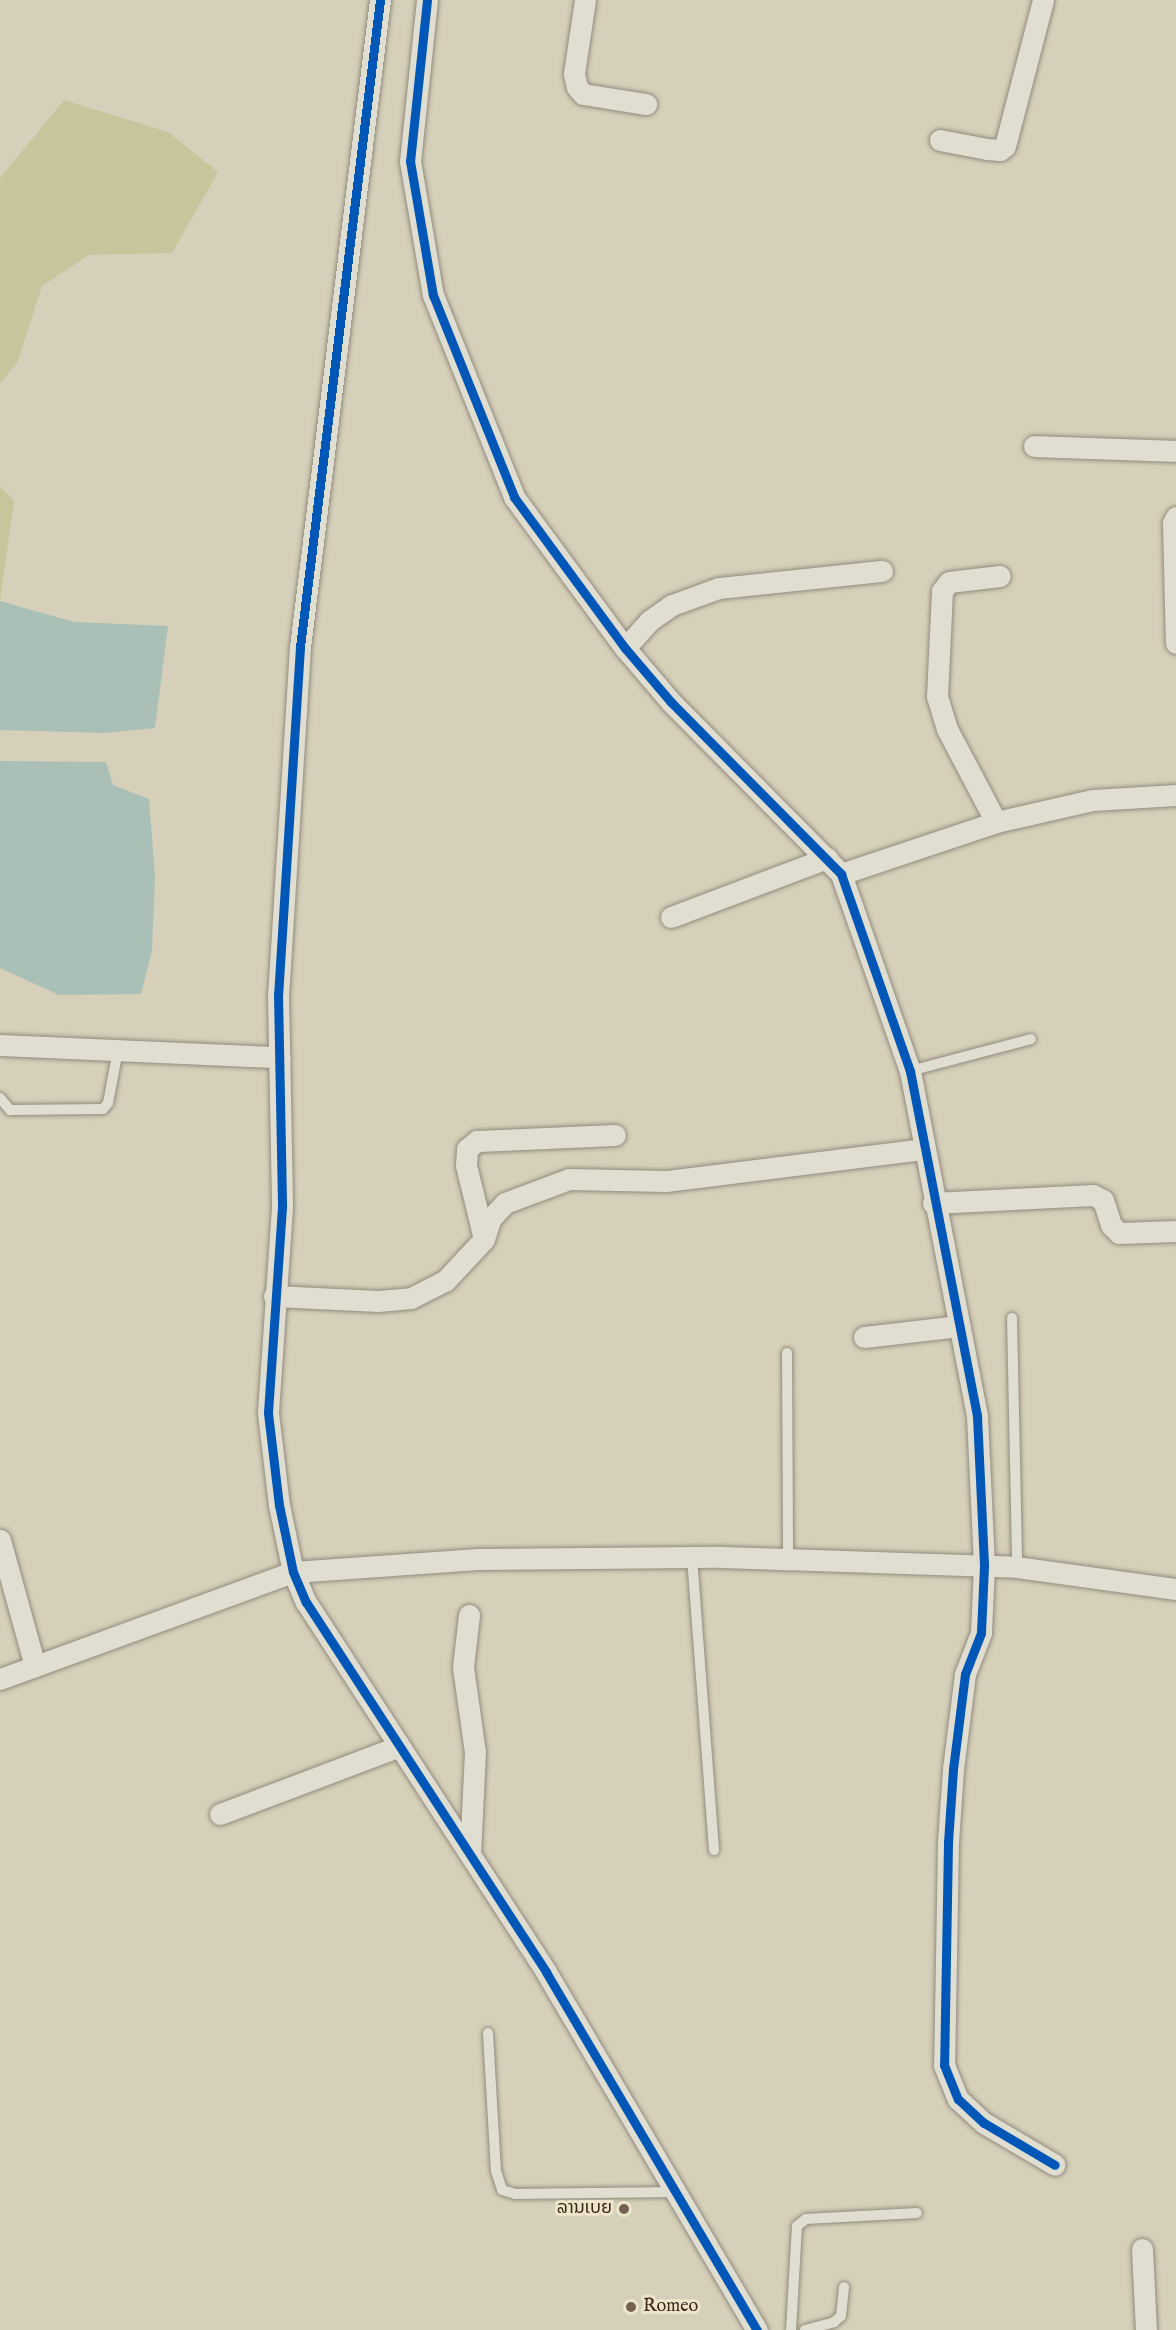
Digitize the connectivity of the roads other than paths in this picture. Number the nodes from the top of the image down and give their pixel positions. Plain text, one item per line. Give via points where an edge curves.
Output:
1 (380, 0) edge
2 (427, 0) edge
3 (585, 0) edge
4 (1043, 0) edge
5 (646, 104) dead end
6 (940, 140) dead end
7 (1034, 446) dead end
8 (1176, 451) edge
9 (1176, 517) edge
10 (882, 571) dead end
11 (1000, 576) dead end
12 (1176, 643) edge
13 (625, 648) junction
14 (1176, 795) edge
15 (996, 822) junction
16 (827, 858) junction
17 (841, 874) junction
18 (671, 918) dead end
19 (1031, 1039) dead end
20 (0, 1045) edge
21 (118, 1050) junction
22 (280, 1057) junction
23 (910, 1071) junction
24 (0, 1098) edge
25 (615, 1135) dead end
26 (924, 1149) junction
27 (933, 1203) junction
28 (1176, 1231) edge
29 (484, 1239) junction
30 (274, 1296) junction
31 (1012, 1318) dead end
32 (959, 1326) junction
33 (864, 1337) dead end
34 (786, 1353) dead end
35 (0, 1540) edge
36 (692, 1557) junction
37 (788, 1559) junction
38 (984, 1566) junction
39 (1017, 1567) junction
40 (293, 1572) junction
41 (1176, 1589) edge
42 (469, 1615) dead end
43 (35, 1666) junction
44 (0, 1678) edge
45 (400, 1746) junction
46 (220, 1814) dead end
47 (714, 1850) dead end
48 (470, 1854) junction
49 (488, 2033) dead end
50 (1055, 2165) dead end
51 (672, 2192) junction
52 (917, 2214) dead end
53 (1142, 2249) dead end
54 (844, 2288) dead end
55 (757, 2330) edge
56 (791, 2330) edge
57 (805, 2330) edge
58 (1146, 2330) edge

1 - 22 street via 300,647 278,994
2 - 13 street via 410,161 433,295 514,498
3 - 5 street via 574,74 577,87 583,94
4 - 6 street via 1005,146 987,150
7 - 8 street
9 - 12 street
10 - 13 street via 719,588 672,605 649,621
11 - 15 street via 949,582 942,591 938,697 947,729
13 - 16 street via 671,702
14 - 15 street via 1093,800
15 - 17 street
16 - 17 street
16 - 18 street
17 - 23 street
19 - 23 lane
20 - 21 street
21 - 22 street
21 - 24 lane via 108,1103 103,1109 10,1110
22 - 30 street via 282,1207
23 - 26 street
25 - 29 street via 477,1141 467,1149 466,1165
26 - 27 street
26 - 29 street via 666,1181 569,1179 505,1203 491,1218
27 - 28 street via 1093,1195 1103,1200 1111,1225 1119,1233
27 - 32 street
29 - 30 street via 445,1281 411,1298 378,1302
30 - 40 street via 268,1413 279,1505
31 - 39 lane
32 - 33 street
32 - 38 street via 977,1416
34 - 37 lane
35 - 43 street
36 - 37 street
36 - 40 street via 478,1559
36 - 47 lane
37 - 38 street
38 - 39 street
38 - 50 street via 981,1633 965,1674 952,1779 944,2065 958,2099 984,2123
39 - 41 street
40 - 43 street
40 - 45 street via 306,1602
42 - 48 street via 463,1667 475,1752
43 - 44 street
45 - 46 street
45 - 48 street
48 - 51 street via 546,1972
49 - 51 lane via 496,2171 502,2190 515,2194
51 - 55 street
52 - 56 lane via 806,2219 797,2226
53 - 58 street
54 - 57 lane via 841,2316 834,2322

